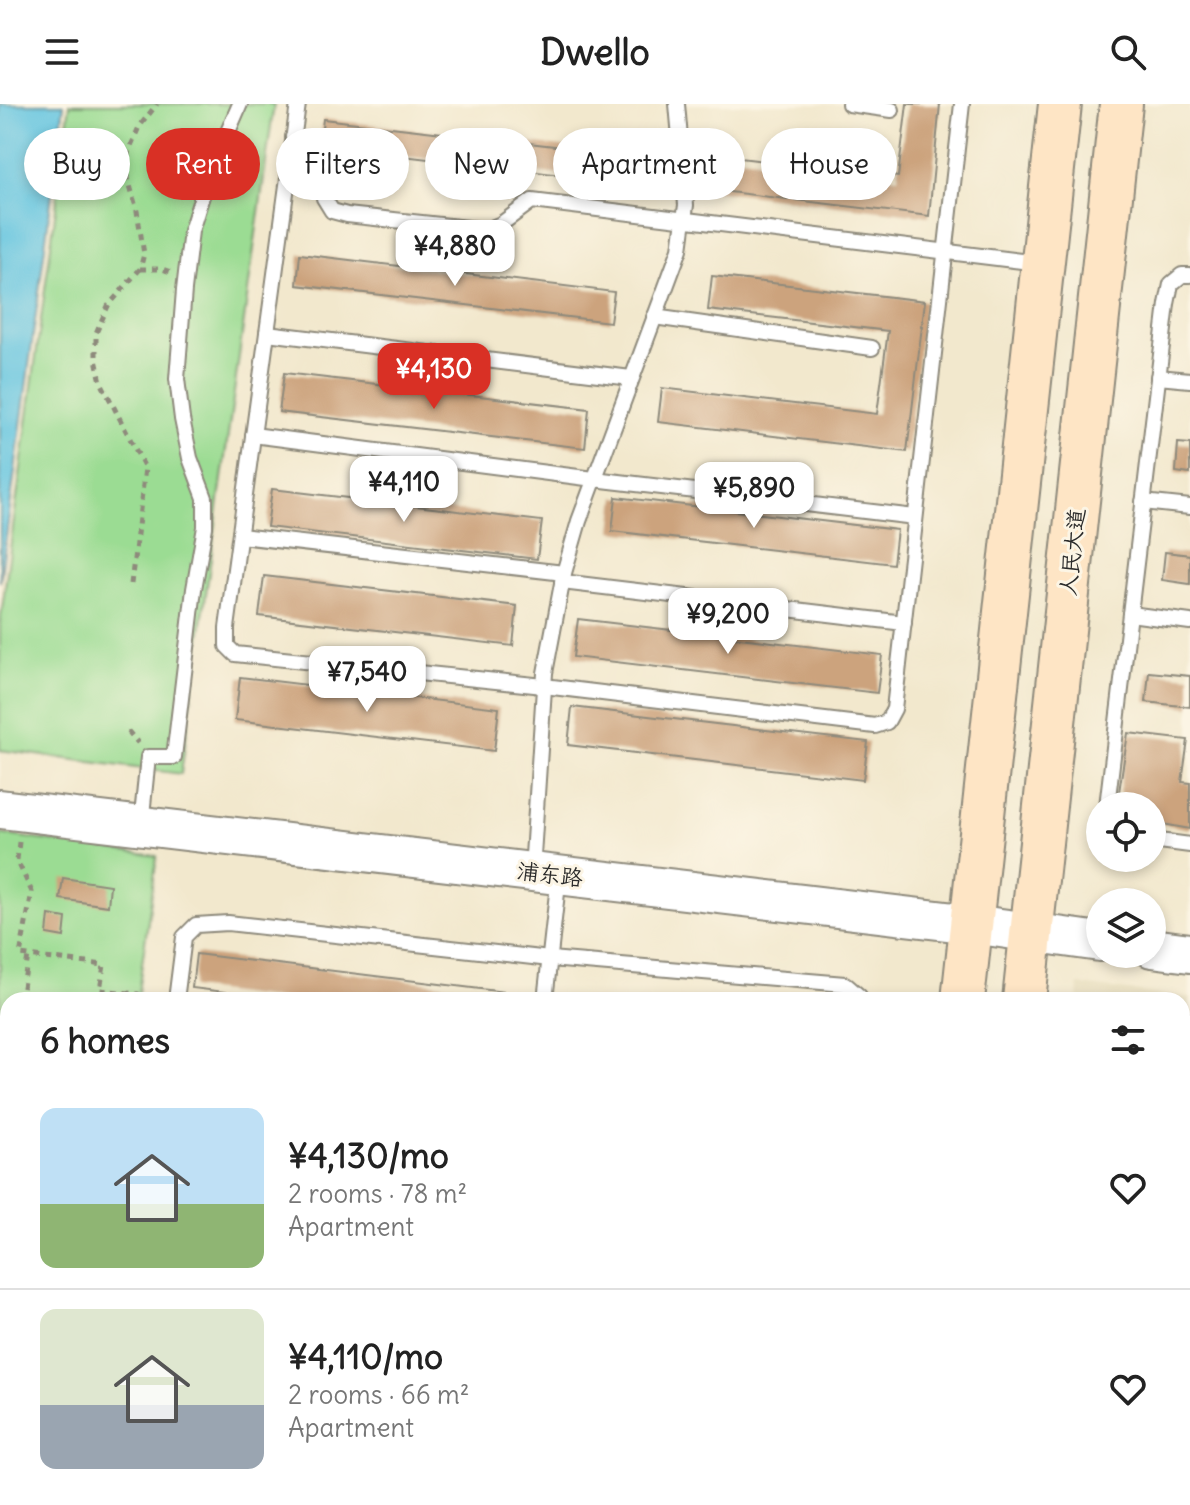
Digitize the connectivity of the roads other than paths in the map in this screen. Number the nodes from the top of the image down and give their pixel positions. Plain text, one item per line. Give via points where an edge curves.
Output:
1 (240, 104) edge
2 (298, 104) edge
3 (677, 104) edge
4 (849, 104) edge
5 (962, 104) edge
6 (1060, 104) edge
7 (1121, 104) edge
8 (892, 110) dead end
9 (294, 128) edge
10 (285, 200) edge
11 (325, 200) edge
12 (684, 219) junction
13 (945, 252) junction
14 (1043, 263) junction
15 (1190, 275) edge
16 (654, 317) junction
17 (267, 333) junction
18 (872, 348) dead end
19 (1158, 377) junction
20 (631, 378) junction
21 (1190, 380) edge
22 (253, 435) junction
23 (594, 479) junction
24 (1143, 502) junction
25 (1190, 507) edge
26 (915, 517) junction
27 (240, 536) junction
28 (563, 577) junction
29 (1130, 614) junction
30 (1190, 622) edge
31 (904, 623) junction
32 (544, 686) junction
33 (1109, 792) edge
34 (11, 810) edge
35 (141, 826) junction
36 (1166, 842) edge
37 (1190, 845) edge
38 (546, 873) junction
39 (972, 924) junction
40 (1031, 933) junction
41 (1086, 940) edge
42 (1166, 950) edge
43 (1190, 953) edge
44 (550, 959) junction
45 (177, 992) edge
46 (546, 992) edge
47 (854, 992) edge
48 (964, 992) edge
49 (1025, 992) edge

1 - 35 lane via 191,231 177,379 190,458 205,498 205,527 174,757 148,757
2 - 9 lane
3 - 12 lane
4 - 8 lane
5 - 13 lane
6 - 14 main road
7 - 40 main road, 人民大道
10 - 17 lane
11 - 12 lane via 332,211 347,215 487,230 532,201
12 - 13 lane
12 - 16 lane via 680,249
13 - 14 lane
13 - 26 lane
14 - 39 main road
15 - 19 lane via 1171,284
16 - 18 lane
16 - 20 lane
17 - 20 lane
17 - 22 lane
19 - 21 lane
19 - 24 lane
20 - 23 lane
22 - 23 lane
22 - 27 lane
23 - 26 lane
23 - 28 lane
24 - 25 lane
24 - 29 lane
26 - 31 lane
27 - 28 lane
27 - 32 lane via 227,637 235,654
28 - 31 lane
28 - 32 lane
29 - 30 lane
29 - 33 lane
31 - 32 lane via 894,709 887,722 875,726
32 - 38 lane
34 - 35 street, 浦东路
35 - 38 street, 浦东路
36 - 37 lane
38 - 39 street, 浦东路
38 - 44 lane
39 - 40 street, 浦东路
39 - 48 main road
40 - 41 street, 浦东路
40 - 49 main road, 人民大道
42 - 43 street
44 - 45 lane via 228,923 196,925 184,937
44 - 46 lane
44 - 47 lane via 845,984

